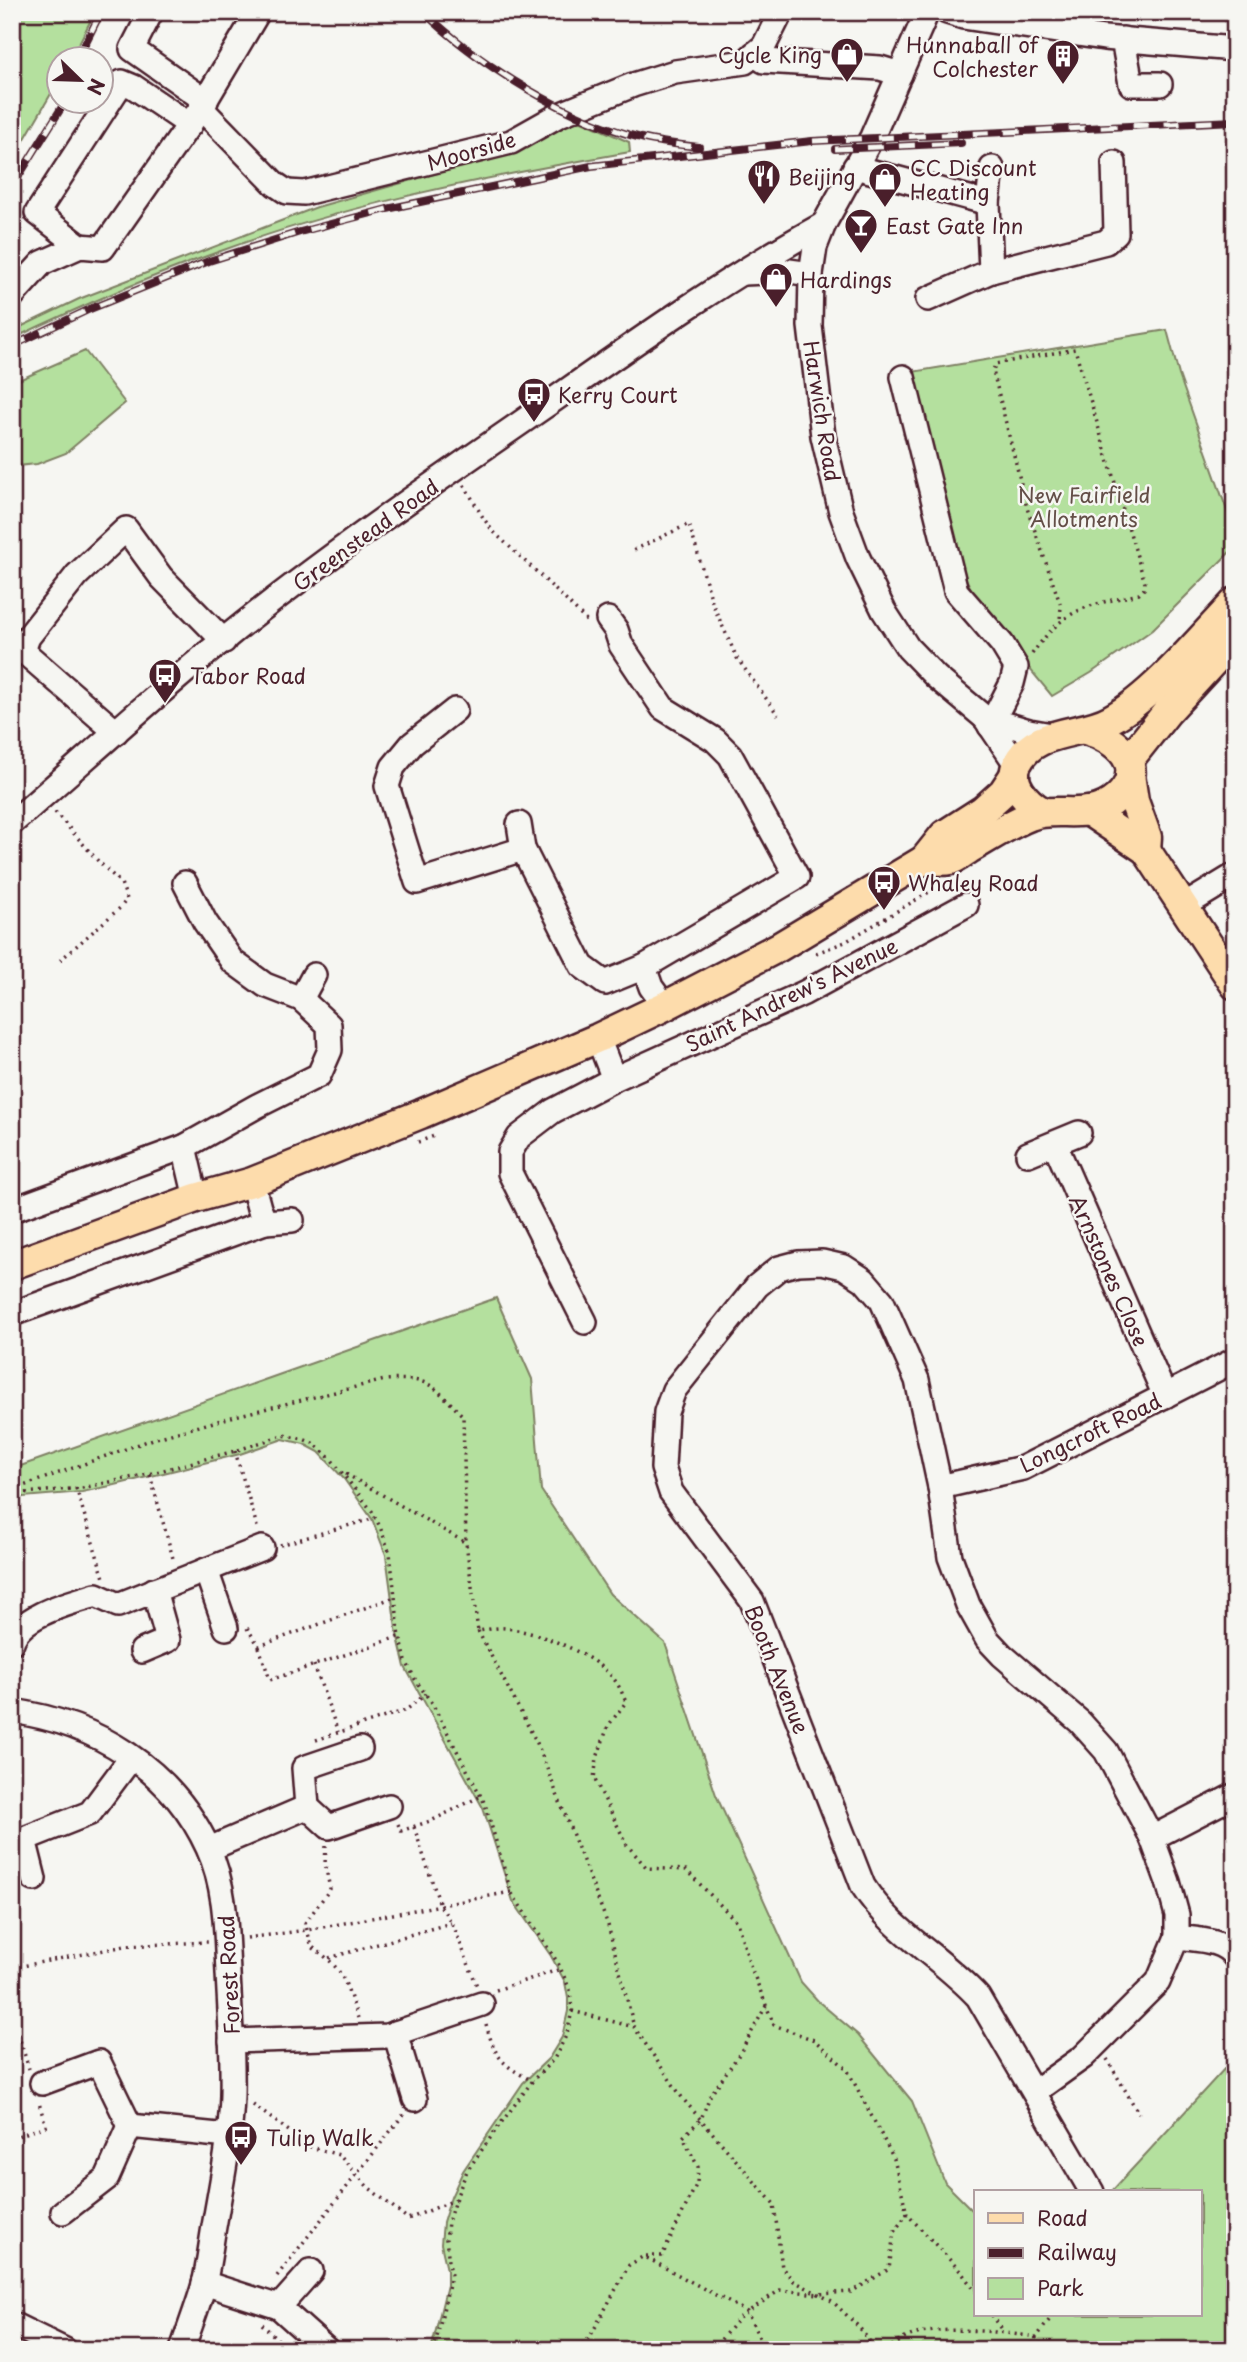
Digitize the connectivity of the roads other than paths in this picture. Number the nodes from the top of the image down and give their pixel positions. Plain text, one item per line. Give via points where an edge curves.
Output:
1 (151, 12) edge
2 (258, 12) edge
3 (781, 12) edge
4 (927, 12) edge
5 (947, 12) edge
6 (993, 17) edge
7 (1123, 39) junction
8 (1235, 48) edge
9 (754, 54) junction
10 (900, 74) junction
11 (1160, 84) dead end
12 (199, 111) junction
13 (1114, 163) dead end
14 (855, 167) junction
15 (992, 168) dead end
16 (988, 203) junction
17 (824, 224) junction
18 (80, 246) junction
19 (991, 271) junction
20 (739, 274) junction
21 (811, 274) junction
22 (12, 296) edge
23 (929, 299) dead end
24 (902, 377) dead end
25 (1235, 602) edge
26 (611, 626) road end
27 (21, 637) edge
28 (1235, 638) edge
29 (224, 641) junction
30 (454, 710) dead end
31 (989, 721) junction
32 (1085, 730) junction
33 (116, 732) junction
34 (1052, 735) junction
35 (1129, 768) junction
36 (1016, 769) junction
37 (1042, 811) junction
38 (1088, 811) junction
39 (12, 823) edge
40 (519, 824) dead end
41 (523, 849) junction
42 (1146, 850) junction
43 (924, 860) junction
44 (1235, 875) edge
45 (185, 883) dead end
46 (966, 905) dead end
47 (1184, 906) junction
48 (644, 967) junction
49 (314, 975) dead end
50 (1235, 985) edge
51 (301, 999) junction
52 (665, 1006) junction
53 (598, 1038) junction
54 (614, 1079) junction
55 (1079, 1133) dead end
56 (1055, 1144) junction
57 (184, 1147) junction
58 (1028, 1154) dead end
59 (252, 1182) junction
60 (196, 1198) junction
61 (12, 1210) edge
62 (292, 1220) dead end
63 (265, 1222) junction
64 (12, 1265) edge
65 (12, 1314) edge
66 (585, 1322) dead end
67 (1235, 1360) edge
68 (1165, 1396) junction
69 (940, 1487) junction
70 (262, 1548) road end
71 (206, 1570) junction
72 (153, 1590) junction
73 (226, 1628) road end
74 (15, 1630) edge
75 (142, 1651) dead end
76 (12, 1711) edge
77 (360, 1749) dead end
78 (131, 1758) junction
79 (1235, 1795) edge
80 (389, 1806) road end
81 (306, 1807) junction
82 (1153, 1838) junction
83 (209, 1849) junction
84 (34, 1879) dead end
85 (1177, 1937) junction
86 (1235, 1957) edge
87 (481, 2000) road end
88 (394, 2033) junction
89 (232, 2040) junction
90 (42, 2083) dead end
91 (1034, 2091) junction
92 (415, 2099) road end
93 (130, 2126) junction
94 (228, 2136) junction
95 (1091, 2190) edge
96 (62, 2211) dead end
97 (311, 2271) dead end
98 (204, 2283) junction
99 (271, 2304) junction
100 (12, 2324) edge
101 (65, 2350) edge
102 (182, 2350) edge
103 (327, 2350) edge

1 - 12 street via 132,49
2 - 12 street
3 - 9 street via 764,46
4 - 10 street, Harwich Road
5 - 6 street
6 - 7 street
7 - 8 street
7 - 11 street via 1131,84
9 - 10 street via 764,61 880,68
9 - 12 street, Moorside via 745,62 675,72 621,89 511,142 304,194 287,192 275,184
10 - 14 street, Harwich Road
12 - 18 street via 103,248
12 - 18 street via 122,82 37,213
13 - 19 street via 1116,233 1106,242
14 - 16 street
14 - 17 street, Harwich Road
15 - 16 street
16 - 19 street
17 - 20 street, Greenstead Road
17 - 21 street, Harwich Road
18 - 22 street via 42,263
19 - 23 street
20 - 21 street, Greenstead Road
20 - 29 street, Greenstead Road via 453,470
21 - 31 street, Harwich Road via 810,326 823,436 841,512 858,558 908,648
24 - 31 street via 956,591 1016,667 1012,683
25 - 32 main road via 1130,707
26 - 48 street via 663,708 715,740 730,755 797,877
27 - 29 street via 126,528 160,577
27 - 33 street
28 - 35 main road via 1167,712
29 - 33 street, Greenstead Road
30 - 41 street via 412,744 393,767 387,786 417,882
31 - 34 street, Harwich Road
31 - 36 street, Harwich Road
32 - 34 main road
32 - 35 main road via 1115,743
33 - 39 street, Greenstead Road
34 - 36 main road via 1035,745
35 - 38 main road via 1116,799
35 - 42 main road via 1147,837
36 - 37 main road via 1024,798
36 - 43 main road via 1003,792 944,835
37 - 38 main road
37 - 43 main road via 949,861
38 - 42 main road
40 - 41 street
41 - 48 street via 582,966 605,983
42 - 47 main road
43 - 52 main road via 779,947
44 - 47 street
45 - 51 street via 232,961 265,985
46 - 54 street, Saint Andrew's Avenue via 804,993
47 - 50 main road
48 - 52 street via 651,988
49 - 51 street
51 - 57 street via 329,1025 330,1050 319,1075
52 - 53 main road
53 - 54 street
53 - 59 main road
54 - 66 street, Saint Andrew's Avenue via 553,1111 519,1137 510,1152 510,1172
55 - 56 street
56 - 58 street
56 - 68 street, Arnstones Close
57 - 60 street
57 - 61 street
59 - 60 main road
59 - 63 street
60 - 64 main road
62 - 63 street
63 - 65 street
67 - 68 street, Longcroft Road
68 - 69 street, Longcroft Road via 1023,1468
69 - 82 street, Booth Avenue via 950,1557 987,1639 1080,1722 1106,1752
69 - 91 street, Booth Avenue via 918,1380 901,1341 882,1301 864,1280 844,1267 822,1262 779,1268 757,1286 721,1330 674,1390 666,1412 663,1468 671,1492 752,1601 863,1886 876,1906 910,1939 978,1997
70 - 71 street
71 - 72 street
71 - 73 street
72 - 74 street via 118,1605 101,1596 90,1597 38,1616
72 - 75 street via 168,1640
76 - 78 street, Forest Road via 72,1724
77 - 81 street via 304,1768
78 - 83 street, Forest Road via 159,1776 188,1812
78 - 84 street via 90,1813 24,1839
79 - 82 street
80 - 81 street via 329,1827
81 - 83 street
82 - 85 street, Booth Avenue via 1177,1915
83 - 89 street, Forest Road via 223,1896
85 - 86 street via 1218,1944
85 - 91 street via 1158,1982 1083,2057
87 - 88 street
88 - 89 street
88 - 92 street
89 - 94 street, Forest Road
90 - 93 street via 99,2062
91 - 95 street, Booth Avenue
93 - 94 street
93 - 96 street via 107,2178
94 - 98 street, Forest Road
97 - 99 street
98 - 99 street
98 - 102 street, Forest Road
99 - 103 street
100 - 101 street

